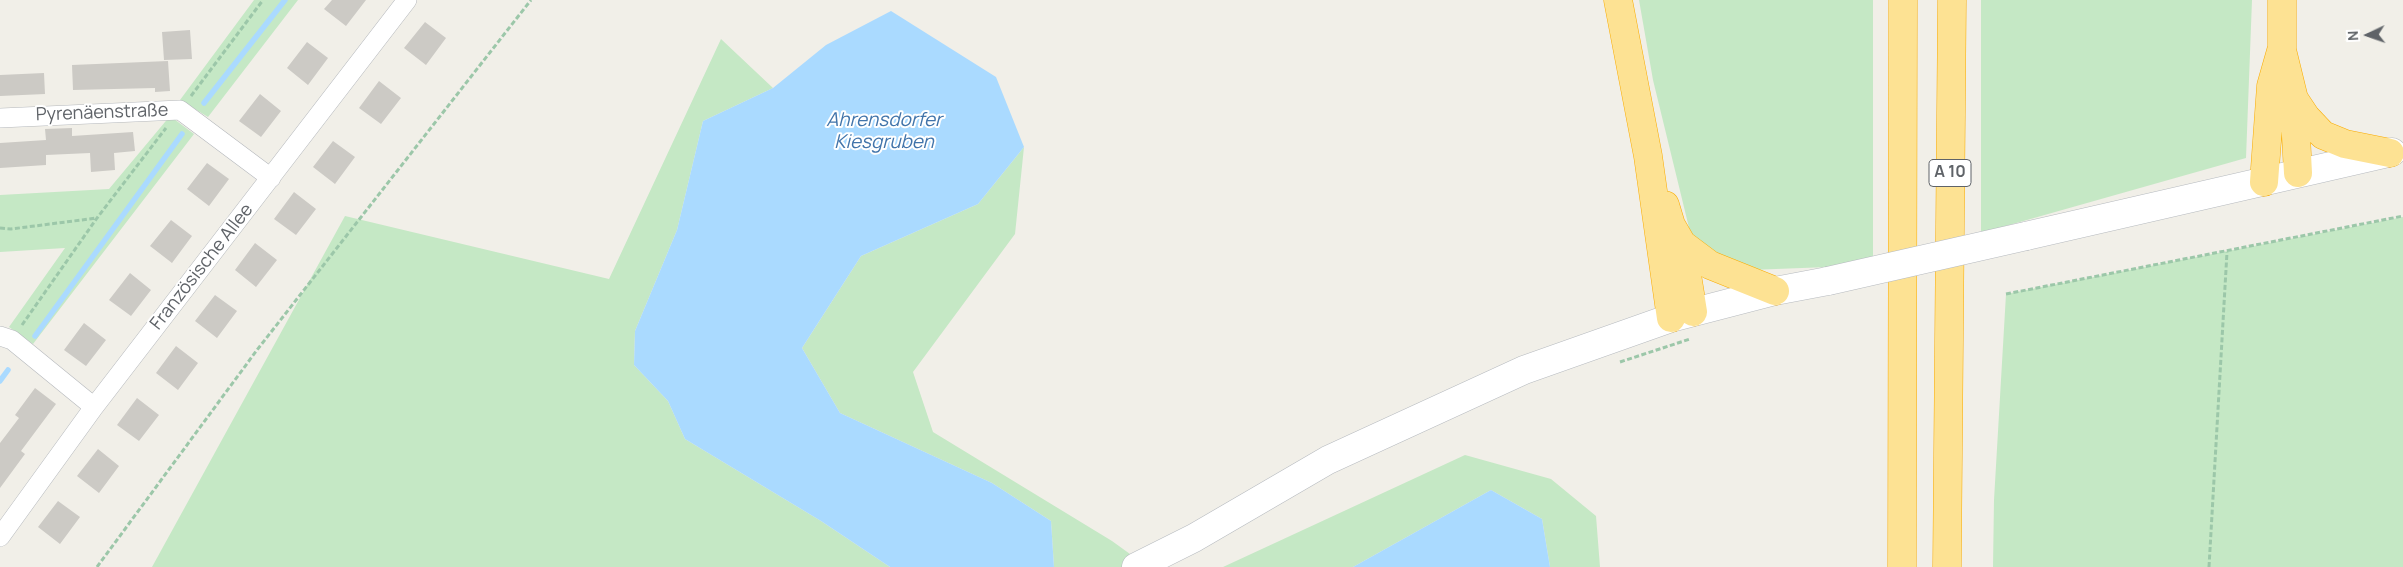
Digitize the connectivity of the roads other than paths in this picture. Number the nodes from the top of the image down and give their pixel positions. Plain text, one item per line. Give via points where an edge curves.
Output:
1 (407, 0) edge
2 (1618, 0) edge
3 (1903, 0) edge
4 (1952, 0) edge
5 (2282, 0) edge
6 (2282, 50) junction
7 (2294, 98) junction
8 (0, 118) edge
9 (2396, 151) edge
10 (1648, 156) junction
11 (2298, 173) junction
12 (271, 178) junction
13 (2264, 182) junction
14 (1682, 244) junction
15 (1775, 291) junction
16 (1688, 322) junction
17 (6, 338) edge
18 (94, 407) junction
19 (0, 537) edge
20 (1136, 567) edge
21 (1902, 567) edge
22 (1947, 567) edge

1 - 12 street, Französische Allee
2 - 10 highway
3 - 21 highway, A 10
4 - 22 highway, A 10
5 - 6 highway
6 - 7 highway
6 - 13 highway via 2272,86
7 - 9 highway via 2323,135 2345,144
7 - 11 highway
8 - 12 street, Pyrenäenstraße via 180,110
9 - 11 main road
10 - 14 highway via 1671,224
10 - 16 highway
11 - 13 main road
12 - 18 street, Französische Allee
13 - 15 main road, bridge
14 - 15 highway via 1710,265
14 - 16 highway
15 - 16 main road
16 - 20 main road via 1524,370 1328,460 1194,538
17 - 18 street
18 - 19 street, Französische Allee

